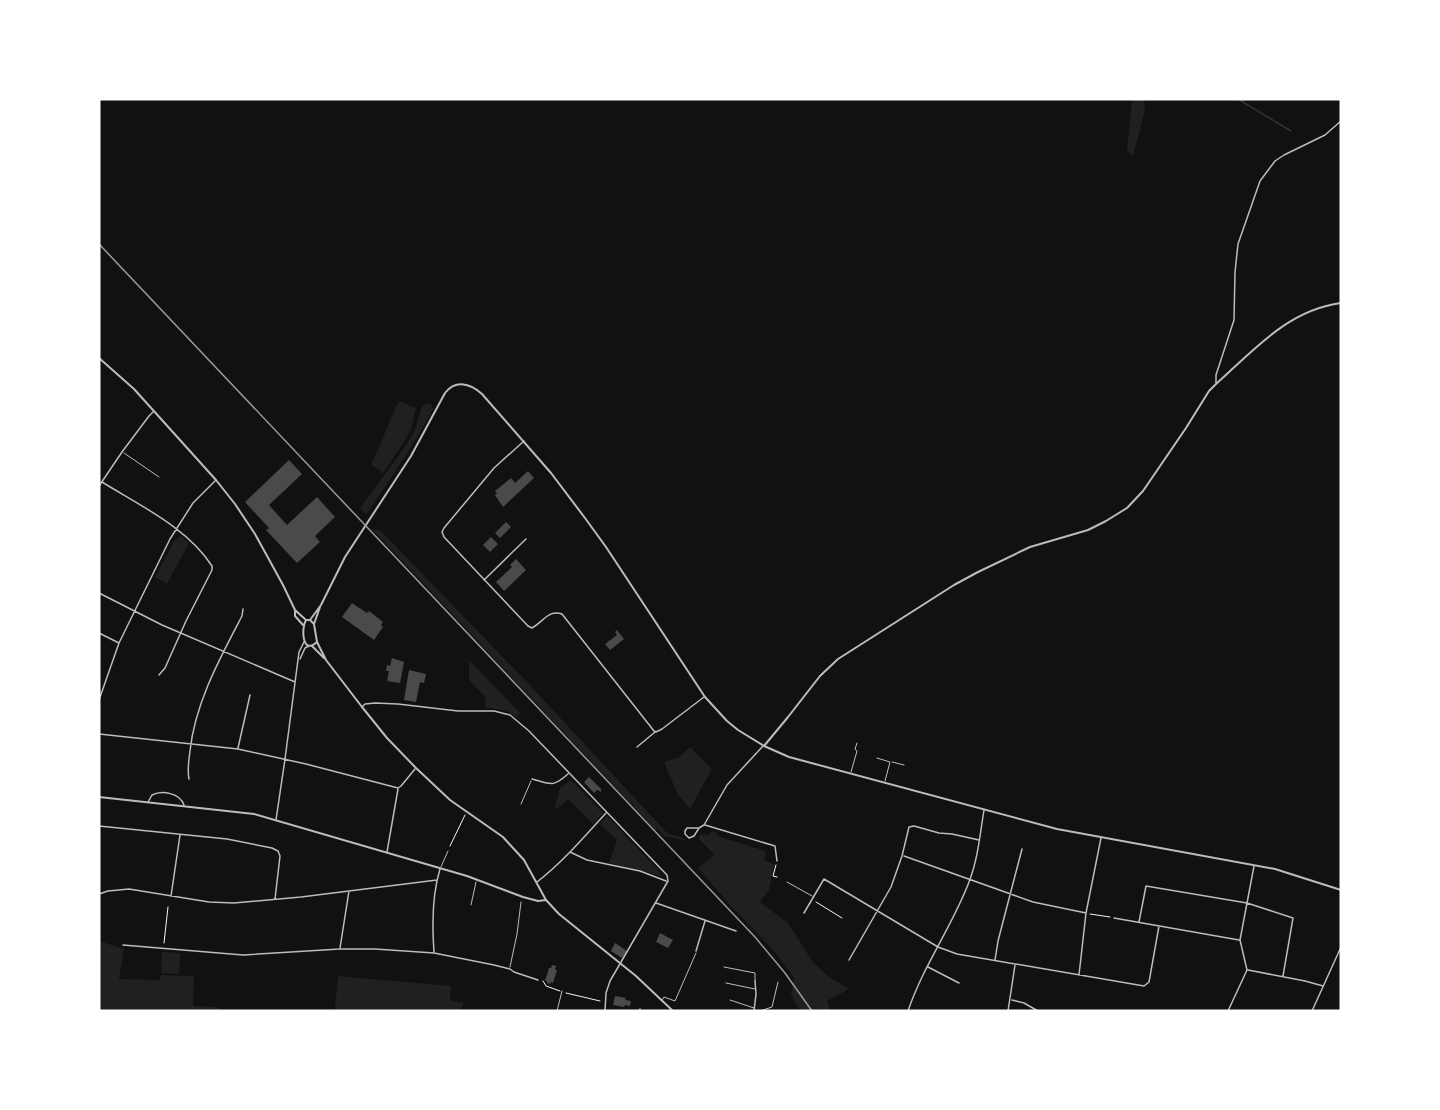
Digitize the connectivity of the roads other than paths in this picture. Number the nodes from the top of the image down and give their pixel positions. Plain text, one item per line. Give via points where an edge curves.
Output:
1 (1341, 121) edge
2 (1341, 303) edge
3 (99, 358) edge
4 (1216, 384) junction
5 (154, 411) junction
6 (524, 441) junction
7 (122, 452) junction
8 (159, 477) dead end
9 (216, 480) junction
10 (102, 482) junction
11 (99, 486) edge
12 (176, 528) junction
13 (526, 539) dead end
14 (484, 580) junction
15 (99, 593) edge
16 (321, 604) junction
17 (243, 609) dead end
18 (295, 610) junction
19 (133, 611) junction
20 (308, 620) junction
21 (314, 624) junction
22 (303, 625) junction
23 (99, 633) edge
24 (180, 633) junction
25 (305, 641) junction
26 (317, 642) junction
27 (119, 643) junction
28 (310, 646) junction
29 (224, 651) junction
30 (299, 660) junction
31 (326, 660) junction
32 (159, 675) dead end
33 (295, 682) junction
34 (250, 695) dead end
35 (705, 697) junction
36 (99, 700) edge
37 (362, 707) junction
38 (656, 732) junction
39 (99, 734) edge
40 (857, 743) dead end
41 (190, 744) junction
42 (764, 746) junction
43 (637, 747) dead end
44 (238, 749) junction
45 (877, 758) dead end
46 (285, 759) junction
47 (890, 762) junction
48 (904, 765) dead end
49 (416, 768) junction
50 (569, 773) junction
51 (851, 774) junction
52 (189, 779) dead end
53 (532, 779) joint
54 (884, 783) junction
55 (398, 788) junction
56 (99, 797) edge
57 (148, 803) junction
58 (521, 804) dead end
59 (184, 806) junction
60 (984, 809) junction
61 (606, 813) junction
62 (276, 820) junction
63 (704, 825) junction
64 (99, 826) edge
65 (699, 828) junction
66 (180, 834) junction
67 (1102, 838) junction
68 (979, 840) junction
69 (1022, 849) dead end
70 (448, 851) road end
71 (570, 852) junction
72 (387, 854) junction
73 (902, 856) junction
74 (777, 861) road end
75 (1254, 865) junction
76 (440, 869) junction
77 (437, 880) junction
78 (477, 880) junction
79 (668, 880) junction
80 (970, 880) junction
81 (537, 882) junction
82 (787, 882) dead end
83 (349, 890) junction
84 (1341, 890) edge
85 (99, 894) edge
86 (1011, 894) junction
87 (171, 896) junction
88 (813, 898) junction
89 (275, 899) junction
90 (546, 900) junction
91 (521, 902) dead end
92 (655, 902) junction
93 (1247, 903) junction
94 (471, 905) dead end
95 (878, 911) junction
96 (804, 913) dead end
97 (1086, 913) junction
98 (1114, 918) road end
99 (705, 920) junction
100 (1139, 922) junction
101 (1159, 926) junction
102 (736, 931) dead end
103 (1240, 940) junction
104 (123, 945) dead end
105 (938, 947) junction
106 (1341, 947) edge
107 (340, 949) junction
108 (696, 951) joint
109 (434, 953) junction
110 (849, 960) dead end
111 (994, 961) junction
112 (621, 962) junction
113 (1015, 964) junction
114 (724, 967) dead end
115 (927, 967) junction
116 (510, 969) junction
117 (1247, 970) junction
118 (1079, 975) junction
119 (1283, 976) junction
120 (538, 980) road end
121 (755, 981) joint
122 (778, 982) dead end
123 (726, 983) dead end
124 (959, 983) dead end
125 (1323, 986) junction
126 (755, 989) junction
127 (562, 991) road end
128 (662, 1000) junction
129 (730, 1000) dead end
130 (1010, 1000) junction
131 (754, 1010) edge
132 (557, 1011) edge
133 (605, 1011) edge
134 (673, 1011) edge
135 (760, 1011) edge
136 (908, 1011) edge
137 (1008, 1011) edge
138 (1038, 1011) edge
139 (1228, 1011) edge
140 (1312, 1011) edge

1 - 4 street via 1325,135 1275,161 1260,181 1238,244 1234,320
2 - 4 street via 1312,310 1278,328
3 - 5 street
4 - 42 street via 1127,508 1088,530 1030,547 978,572 838,659
5 - 7 street
5 - 9 street
6 - 14 street via 494,468 442,532
6 - 16 street via 473,386 457,384 448,388 411,456 341,564
6 - 35 street via 606,547
7 - 8 lane
7 - 10 street
9 - 12 street
9 - 18 street via 255,534
10 - 11 street
10 - 12 street
12 - 19 street
12 - 24 street via 212,566
13 - 14 street
14 - 38 street via 532,628 551,613 562,614
15 - 19 street
16 - 20 street
16 - 21 street
17 - 29 street
18 - 20 street
18 - 22 street
19 - 24 street
19 - 27 street
20 - 21 street
20 - 22 street
21 - 26 street
22 - 25 street
23 - 27 street
24 - 29 street
24 - 32 street
25 - 28 street
25 - 30 street
26 - 28 street
26 - 31 street
27 - 36 street
28 - 30 street
28 - 31 street
29 - 33 street
29 - 41 street via 197,713
30 - 33 street
31 - 37 street
33 - 46 street
34 - 44 street
35 - 38 street
35 - 42 street via 732,725
37 - 49 street
37 - 50 street via 398,704 510,715
38 - 43 street
39 - 41 street
40 - 51 lane
41 - 44 street
41 - 52 street
42 - 51 street
42 - 63 street via 727,785
44 - 46 street
45 - 47 lane
46 - 55 street
46 - 62 street
47 - 48 lane
47 - 54 lane
49 - 55 street
49 - 81 street via 450,800 503,837
50 - 53 street via 553,784
50 - 61 street
51 - 54 street
53 - 58 lane
54 - 60 street
55 - 72 street
56 - 57 street
57 - 59 street
57 - 59 street via 152,795 159,793 177,796
59 - 62 street
60 - 67 street
60 - 68 street
61 - 71 street
61 - 79 street via 668,875
62 - 72 street
63 - 65 street
63 - 74 street via 775,846
64 - 66 street
65 - 65 street via 687,828 685,834 693,837
66 - 87 street
66 - 89 street via 253,843 278,851
67 - 75 street
67 - 97 street
68 - 73 street via 909,827
68 - 80 street
69 - 86 street
70 - 76 lane
71 - 79 street via 587,860
71 - 81 street
72 - 76 street
73 - 80 street
73 - 95 street
75 - 84 street
75 - 93 street
76 - 77 street
76 - 78 street
77 - 83 street
77 - 109 street
78 - 90 street via 523,897
78 - 94 lane
79 - 92 street
80 - 86 street
80 - 105 street
81 - 90 street
82 - 88 lane
83 - 89 street
83 - 107 street
85 - 87 street via 124,889
86 - 97 street
86 - 111 street
87 - 89 street via 234,903
88 - 95 street via 824,879
88 - 96 street
90 - 112 street via 558,914
91 - 116 lane
92 - 99 street
92 - 112 street
93 - 100 street via 1146,886
93 - 103 street
93 - 119 street via 1293,918
95 - 105 street
95 - 110 street
97 - 118 street
98 - 100 street
99 - 102 street
99 - 108 street
100 - 101 street
101 - 103 street
101 - 118 street via 1149,982 1144,986
103 - 117 street
104 - 107 street via 243,955
105 - 111 street
105 - 115 street
106 - 125 street
107 - 109 street
108 - 128 lane via 675,1001 664,997
109 - 116 street
111 - 113 street
112 - 128 street
112 - 133 street via 606,993
113 - 118 street
113 - 130 street
114 - 121 lane via 755,973
115 - 124 street
115 - 136 street
116 - 120 street
117 - 119 street
117 - 139 street
119 - 125 street
121 - 126 street
122 - 135 lane via 772,1007
123 - 126 lane
125 - 140 street
126 - 131 street
127 - 132 lane
128 - 134 street
129 - 131 lane
130 - 137 street
130 - 138 street

